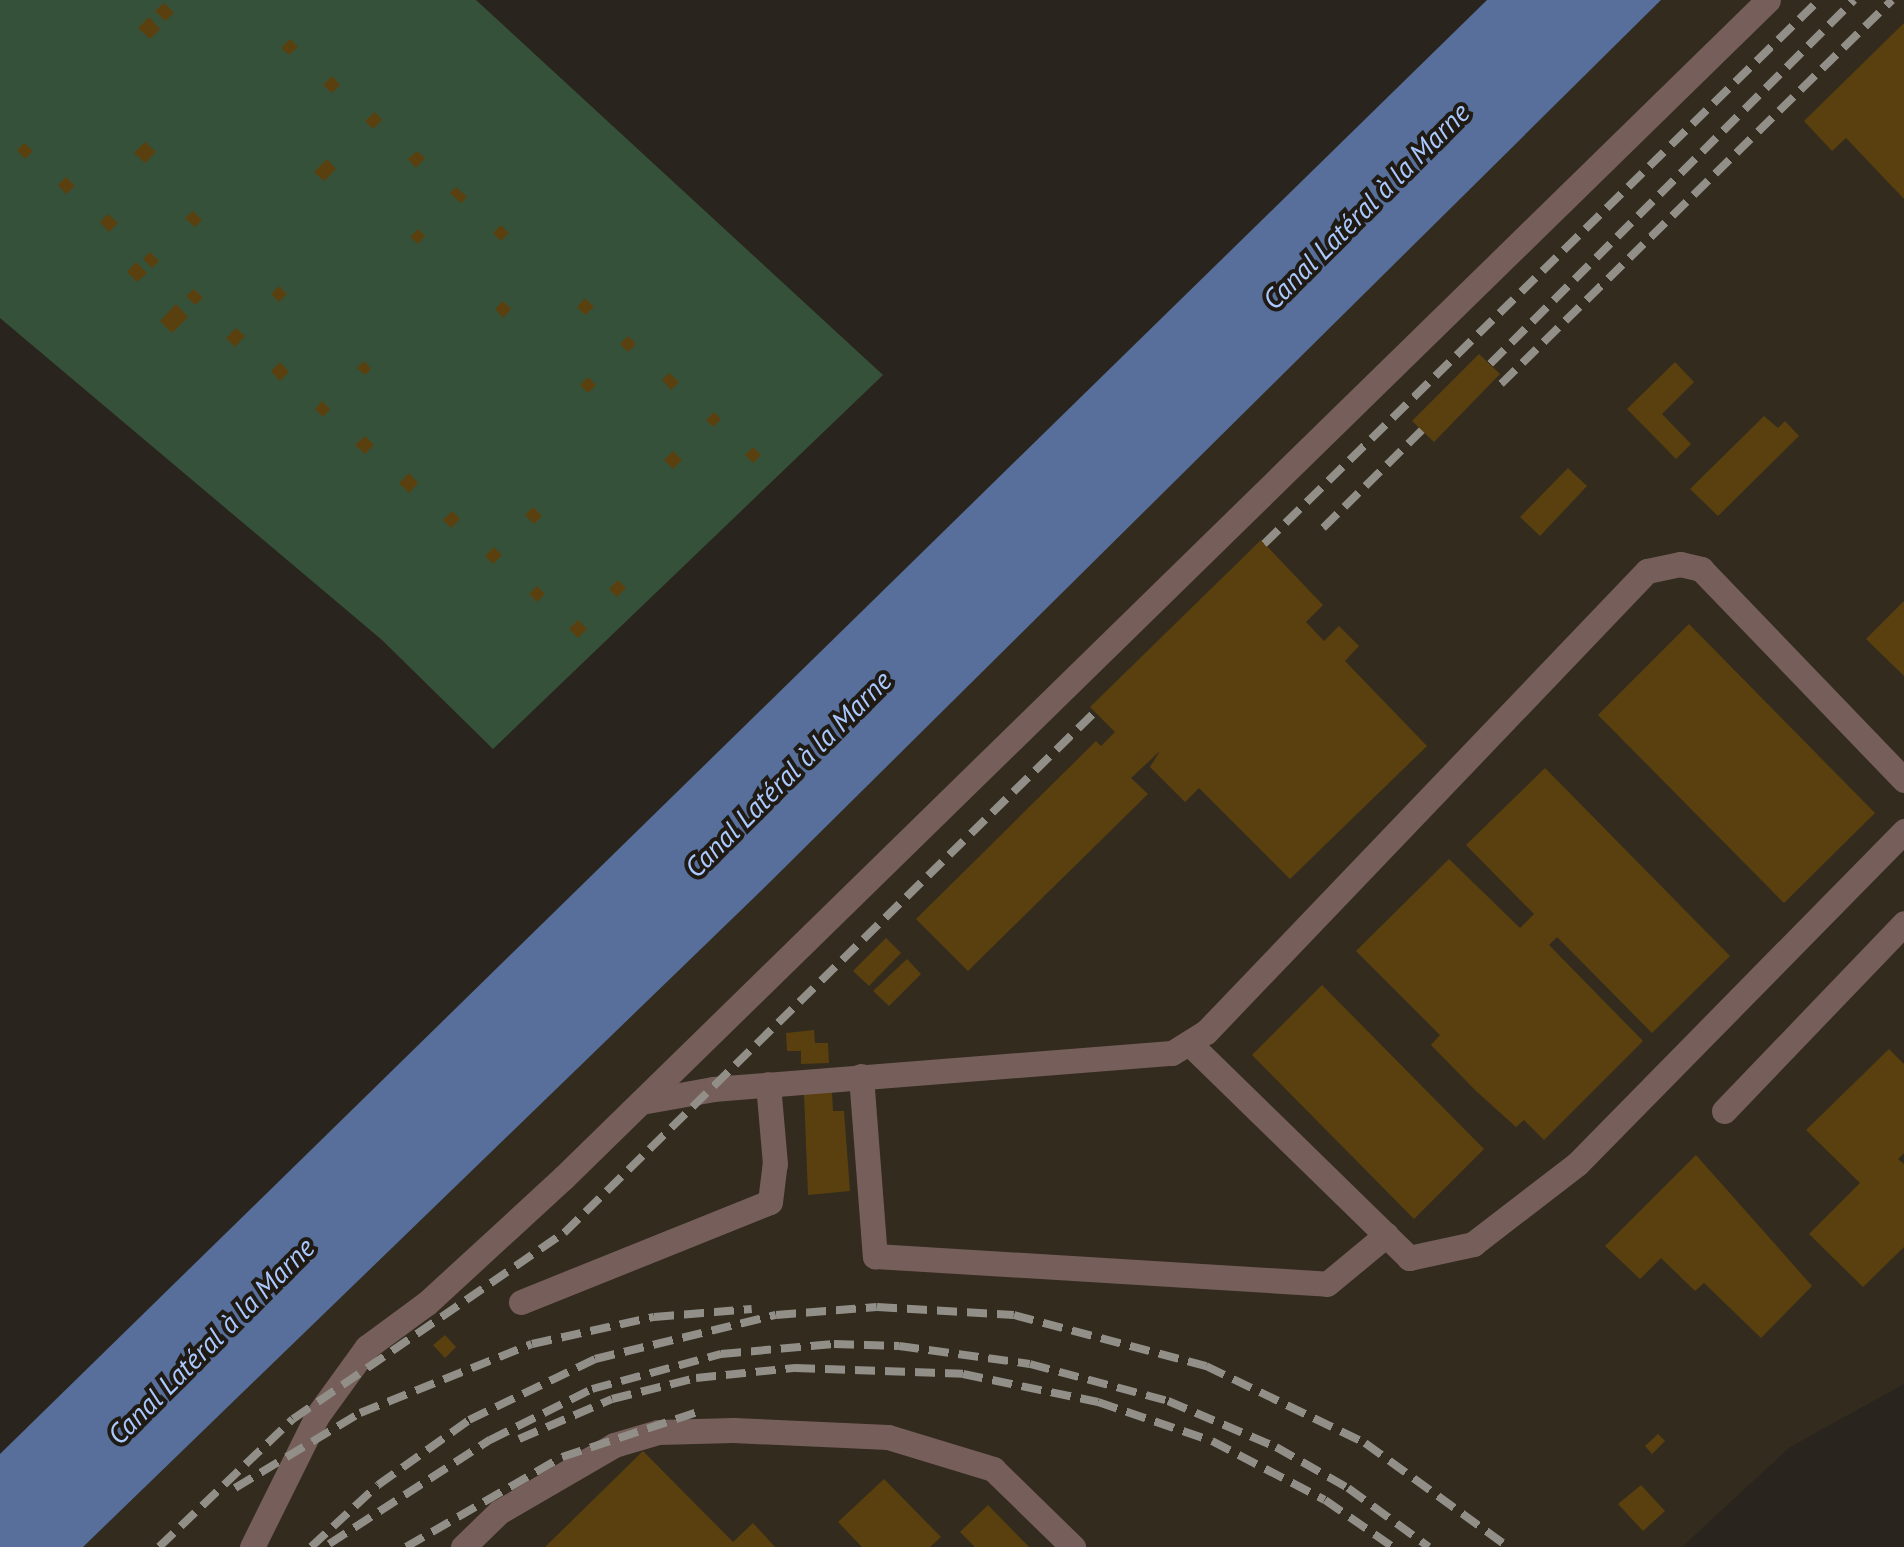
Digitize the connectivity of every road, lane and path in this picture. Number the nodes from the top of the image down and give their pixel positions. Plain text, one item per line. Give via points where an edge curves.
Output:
1 (1768, 0) edge
2 (1904, 780) edge
3 (1904, 832) edge
4 (1904, 923) edge
5 (1188, 1042) junction
6 (862, 1076) junction
7 (768, 1084) junction
8 (641, 1102) junction
9 (1724, 1111) dead end
10 (1386, 1235) junction
11 (520, 1302) dead end
12 (252, 1547) edge
13 (463, 1547) edge
14 (1072, 1547) edge

1 - 8 lane
2 - 5 lane via 1701,569 1680,564 1647,571 1206,1032
3 - 10 lane via 1577,1164 1473,1244 1409,1258
4 - 9 lane
5 - 6 lane via 1172,1052
5 - 10 lane
6 - 7 lane
6 - 10 lane via 875,1256 1327,1284
7 - 8 lane
7 - 11 lane via 775,1164 770,1202
8 - 12 lane via 427,1303 367,1347 317,1416
13 - 14 lane via 498,1512 614,1445 658,1432 733,1430 888,1437 993,1470

